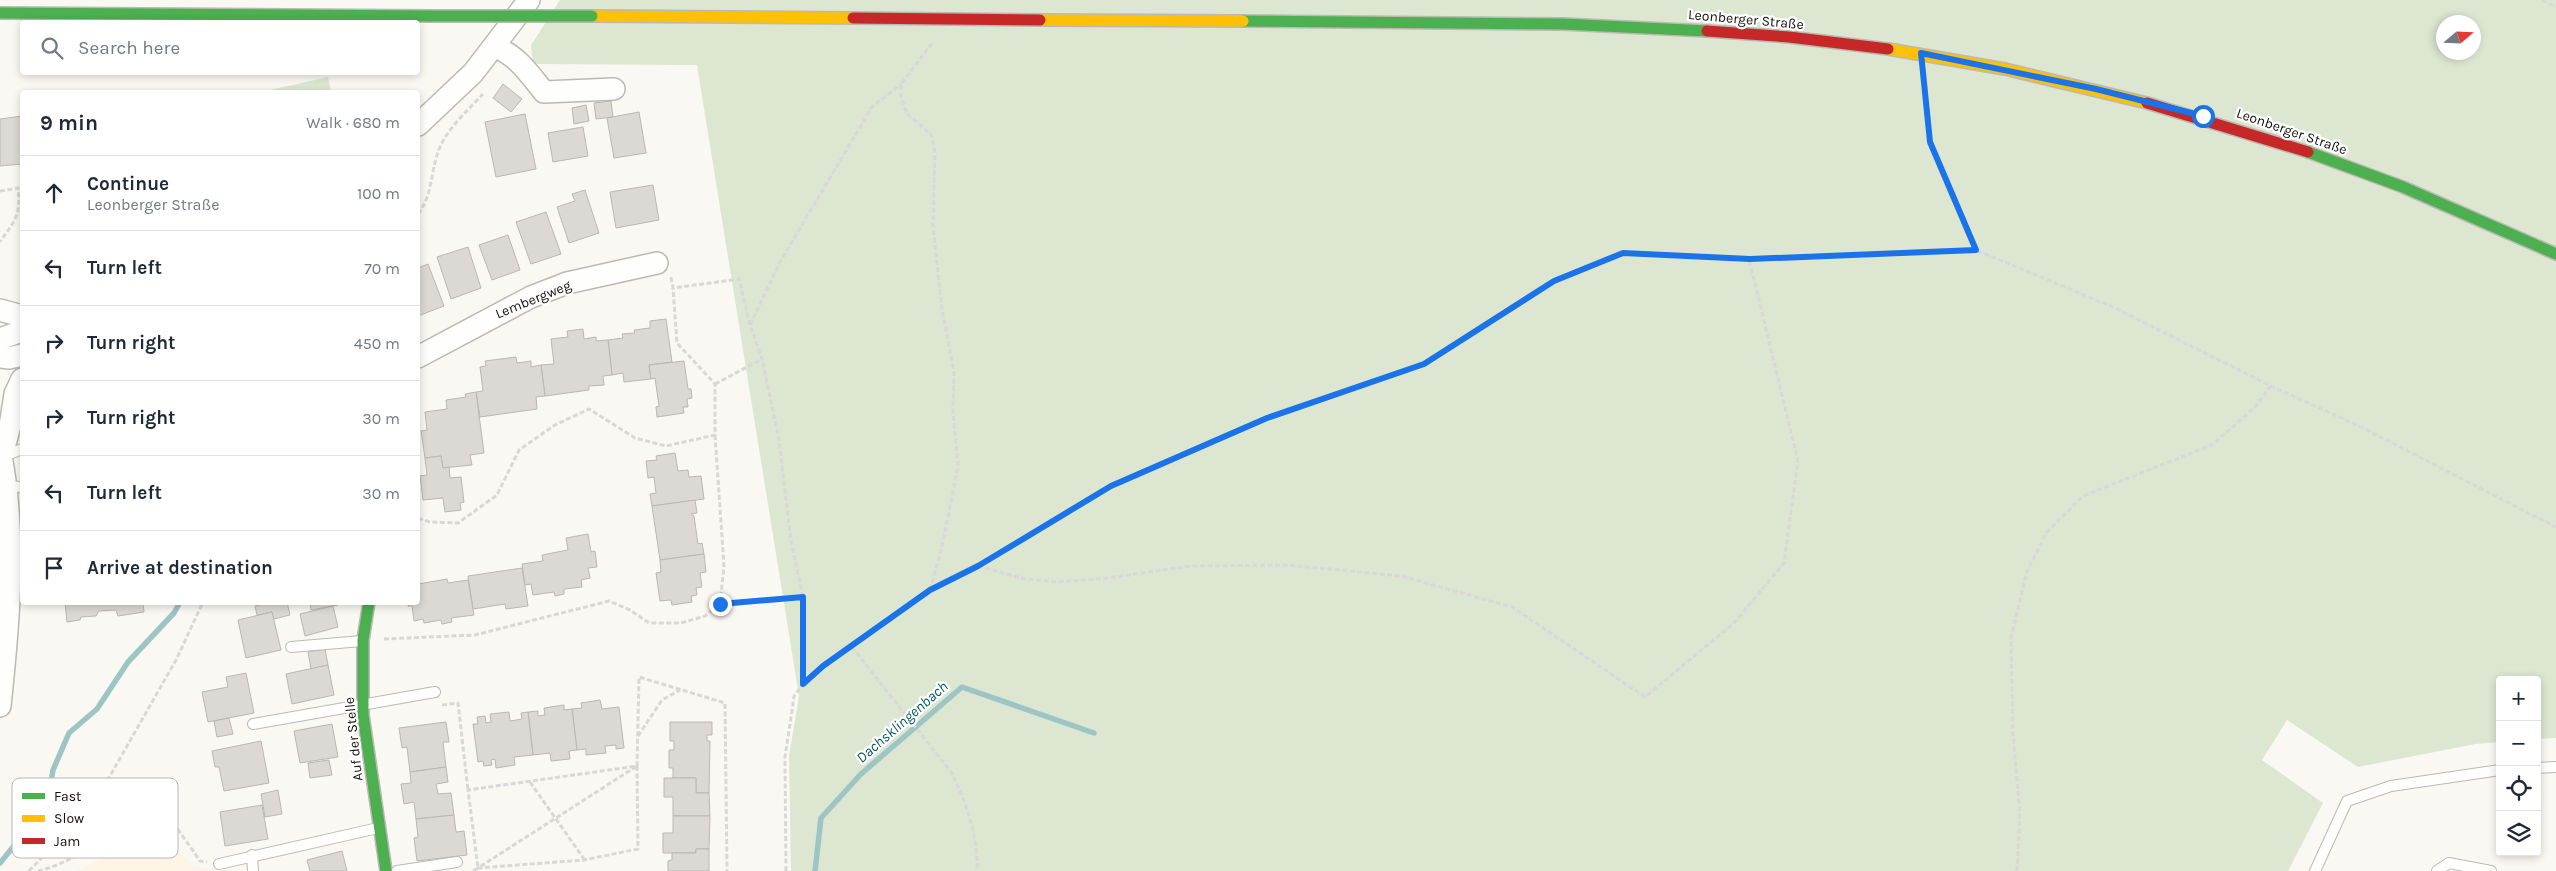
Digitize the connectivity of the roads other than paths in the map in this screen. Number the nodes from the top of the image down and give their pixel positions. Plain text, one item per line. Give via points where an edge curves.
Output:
1 (529, 0) edge
2 (0, 13) edge
3 (496, 46) junction
4 (614, 89) dead end
5 (420, 123) edge
6 (2556, 254) edge
7 (657, 263) road end
8 (0, 310) edge
9 (20, 315) edge
10 (20, 332) edge
11 (0, 339) edge
12 (20, 355) edge
13 (420, 356) edge
14 (0, 357) edge
15 (20, 383) edge
16 (20, 449) edge
17 (1, 454) edge
18 (14, 487) edge
19 (368, 605) edge
20 (363, 640) junction
21 (291, 646) dead end
22 (435, 692) dead end
23 (363, 704) junction
24 (0, 706) edge
25 (252, 724) dead end
26 (2556, 767) edge
27 (2541, 768) edge
28 (2496, 771) edge
29 (379, 828) junction
30 (252, 855) junction
31 (457, 862) dead end
32 (219, 864) road end
33 (253, 871) edge
34 (386, 871) edge
35 (397, 871) edge
36 (2315, 871) edge
37 (2437, 871) edge
38 (2491, 871) edge

1 - 3 street
2 - 6 main road, Leonberger Straße, bridge via 1563,24 1791,37 1921,53 2096,89 2212,119 2285,142 2459,209
3 - 4 street via 519,62 544,92
3 - 5 street via 473,73
7 - 13 street, Lembergweg via 567,283 531,296
8 - 9 street
10 - 11 street
12 - 14 street
15 - 17 street
16 - 17 lane
17 - 18 street
18 - 24 street
19 - 20 main road, Auf der Stelle
20 - 21 lane
20 - 23 main road, Auf der Stelle
22 - 23 lane
23 - 25 lane
23 - 29 main road, Auf der Stelle
26 - 27 lane
28 - 36 lane via 2391,786 2347,801
29 - 30 lane
29 - 34 main road, Auf der Stelle
30 - 32 lane
30 - 33 lane
31 - 35 lane
37 - 38 lane via 2449,864

